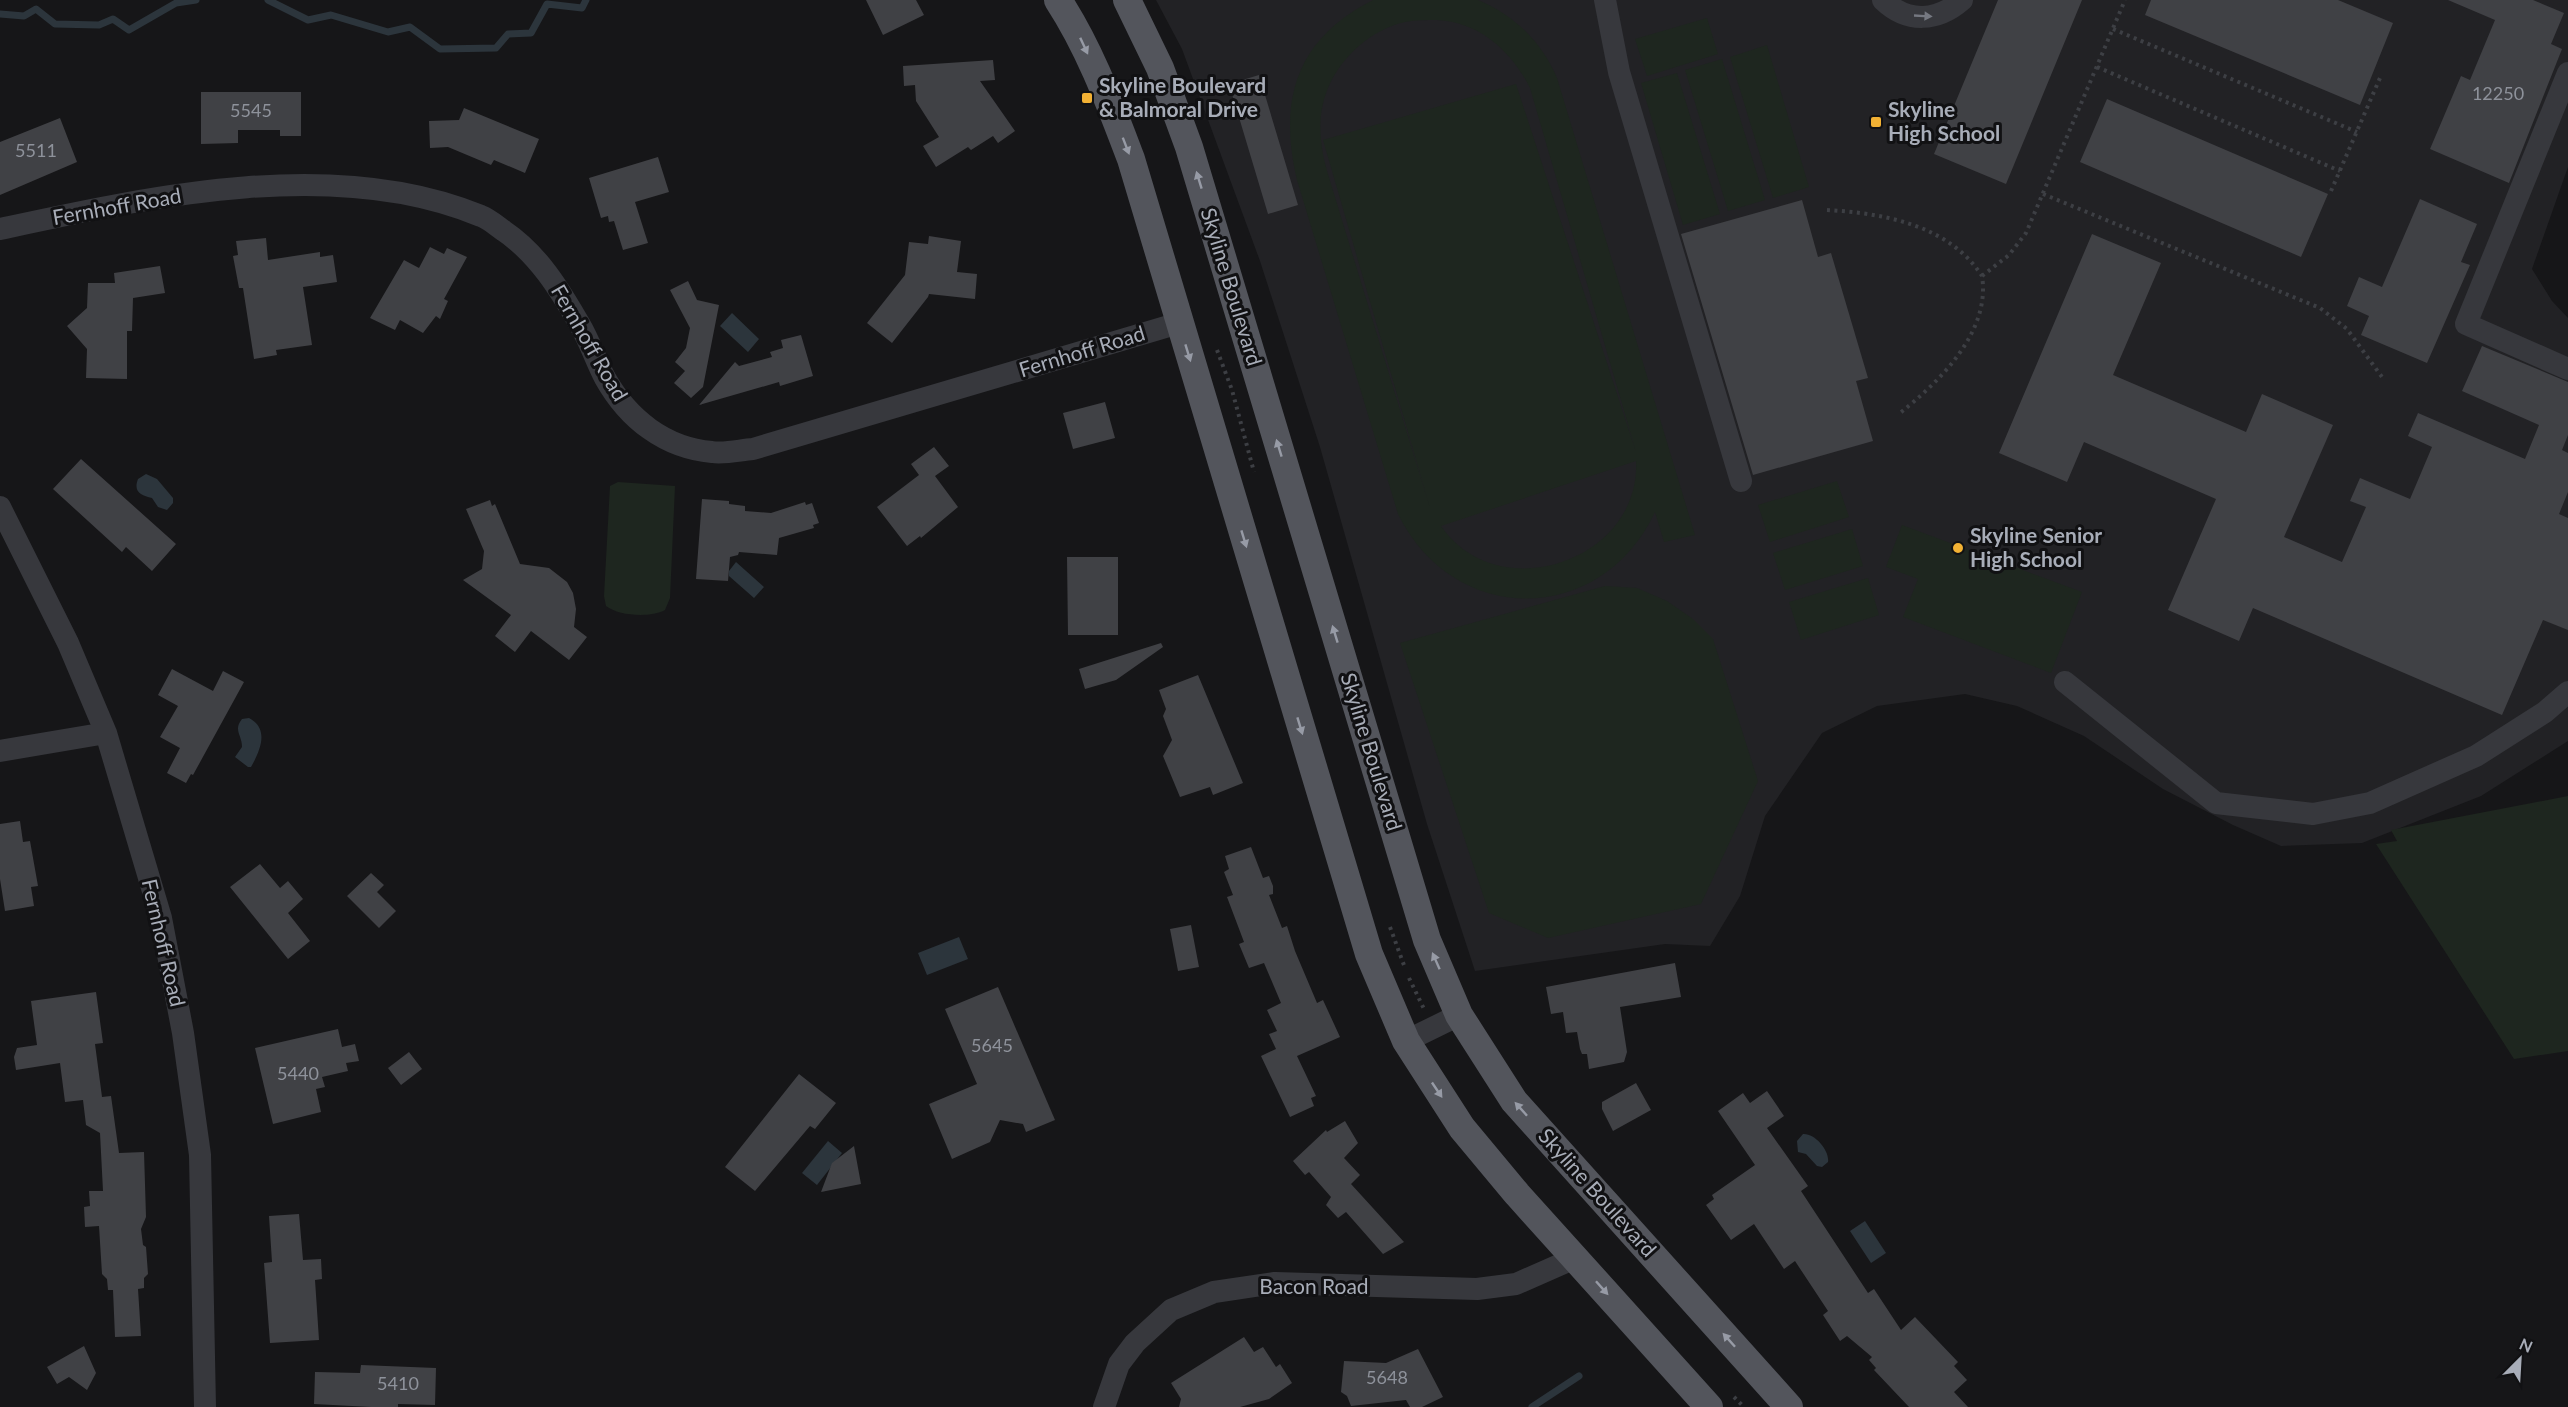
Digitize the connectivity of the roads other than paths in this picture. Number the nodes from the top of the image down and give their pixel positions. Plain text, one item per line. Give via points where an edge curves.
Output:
1 (1058, 0) edge
2 (1127, 0) edge
3 (1605, 0) edge
4 (1883, 0) edge
5 (1962, 0) edge
6 (2568, 73) edge
7 (0, 229) edge
8 (1179, 323) junction
9 (2568, 369) edge
10 (1741, 481) dead end
11 (0, 507) edge
12 (2065, 682) dead end
13 (2568, 692) edge
14 (106, 733) junction
15 (0, 751) edge
16 (1459, 1015) junction
17 (1406, 1041) junction
18 (1575, 1258) junction
19 (205, 1407) edge
20 (1104, 1407) edge
21 (1709, 1407) edge
22 (1789, 1407) edge

1 -> 8 main road via 1077,32 1124,139
16 -> 2 main road, Skyline Boulevard via 1427,940 1189,147 1160,68
3 - 10 street via 1619,72
4 -> 5 street via 1902,12 1928,18 1947,12
6 - 9 street via 2466,324
7 - 8 street, Fernhoff Road via 106,206 227,189 334,184 430,200 483,217 522,243 551,278 606,379 626,406 652,433 682,447 714,453 753,449
8 -> 17 main road via 1369,954
11 - 14 street, Fernhoff Road via 68,643
12 - 13 street via 2217,803 2313,814 2370,803 2476,756 2545,712
14 - 15 street
14 - 19 street, Fernhoff Road via 161,918 186,1054 200,1155
16 - 17 street
22 -> 16 main road, Skyline Boulevard via 1514,1101
17 -> 18 main road via 1462,1128
18 - 20 street, Bacon Road via 1516,1284 1477,1289 1275,1283 1214,1292 1171,1310 1135,1343 1119,1364
18 -> 21 main road

